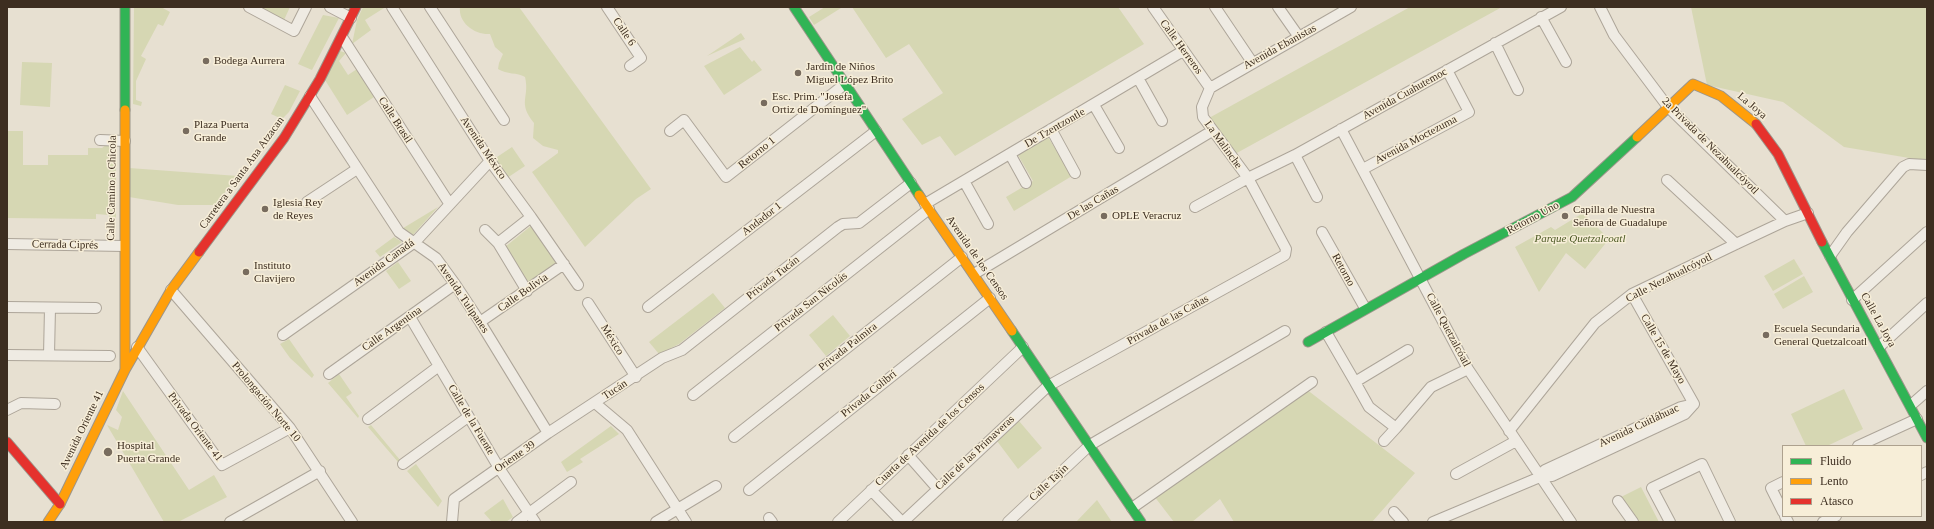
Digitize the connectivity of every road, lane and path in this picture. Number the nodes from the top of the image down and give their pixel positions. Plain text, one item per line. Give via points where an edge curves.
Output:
1 (125, 7) edge
2 (249, 7) edge
3 (306, 7) edge
4 (330, 7) edge
5 (356, 7) edge
6 (392, 7) edge
7 (430, 7) edge
8 (607, 7) edge
9 (794, 7) edge
10 (1153, 7) edge
11 (1215, 7) edge
12 (1278, 7) edge
13 (1561, 7) edge
14 (1600, 7) edge
15 (1345, 8) edge
16 (1541, 17) junction
17 (351, 18) junction
18 (342, 37) junction
19 (1299, 37) junction
20 (1495, 43) junction
21 (1183, 51) junction
22 (1252, 62) junction
23 (1566, 62) dead end
24 (630, 66) dead end
25 (1447, 70) junction
26 (1138, 78) junction
27 (845, 84) junction
28 (1210, 88) junction
29 (1518, 90) dead end
30 (310, 96) junction
31 (1094, 105) junction
32 (1668, 107) junction
33 (504, 120) dead end
34 (1162, 121) dead end
35 (1341, 129) junction
36 (1052, 130) junction
37 (670, 131) dead end
38 (876, 131) junction
39 (1212, 131) junction
40 (100, 140) dead end
41 (125, 141) junction
42 (1119, 148) dead end
43 (1010, 154) junction
44 (1295, 155) junction
45 (490, 161) junction
46 (1927, 165) edge
47 (357, 169) junction
48 (1363, 169) junction
49 (1075, 173) dead end
50 (1248, 178) junction
51 (1667, 180) dead end
52 (964, 181) junction
53 (911, 183) junction
54 (1026, 183) dead end
55 (1317, 197) dead end
56 (307, 202) dead end
57 (449, 203) junction
58 (927, 206) junction
59 (1195, 208) dead end
60 (1808, 213) junction
61 (531, 216) junction
62 (1785, 221) junction
63 (988, 224) dead end
64 (485, 230) dead end
65 (1322, 232) dead end
66 (1927, 232) edge
67 (415, 242) junction
68 (498, 243) junction
69 (7, 244) edge
70 (1736, 244) junction
71 (124, 246) junction
72 (1287, 252) joint
73 (1830, 256) junction
74 (962, 257) junction
75 (564, 264) junction
76 (974, 274) junction
77 (1420, 279) junction
78 (455, 284) junction
79 (578, 285) dead end
80 (170, 290) junction
81 (528, 291) junction
82 (1632, 294) junction
83 (990, 298) junction
84 (1852, 300) junction
85 (588, 303) dead end
86 (1927, 303) edge
87 (7, 307) edge
88 (648, 307) dead end
89 (50, 308) junction
90 (96, 308) dead end
91 (1365, 308) junction
92 (410, 317) junction
93 (480, 322) junction
94 (1285, 331) dead end
95 (1326, 332) junction
96 (283, 335) dead end
97 (1308, 342) dead end
98 (1879, 346) junction
99 (137, 347) junction
100 (1023, 347) junction
101 (1408, 350) dead end
102 (7, 355) edge
103 (49, 355) junction
104 (110, 356) dead end
105 (439, 366) junction
106 (1468, 369) junction
107 (125, 370) junction
108 (329, 374) dead end
109 (636, 377) junction
110 (1312, 382) dead end
111 (1355, 382) junction
112 (1048, 386) junction
113 (1927, 391) edge
114 (693, 395) dead end
115 (595, 403) junction
116 (55, 404) dead end
117 (1694, 404) joint
118 (1911, 406) junction
119 (7, 410) edge
120 (468, 417) junction
121 (368, 418) dead end
122 (1917, 419) junction
123 (290, 428) junction
124 (1396, 428) junction
125 (1509, 431) junction
126 (548, 433) junction
127 (734, 437) dead end
128 (1927, 438) edge
129 (1384, 441) dead end
130 (1516, 441) junction
131 (7, 443) edge
132 (1090, 445) junction
133 (1860, 445) edge
134 (908, 455) junction
135 (403, 464) dead end
136 (499, 468) junction
137 (320, 471) junction
138 (1456, 474) dead end
139 (1540, 477) junction
140 (571, 482) dead end
141 (1782, 482) edge
142 (716, 486) dead end
143 (937, 488) junction
144 (749, 490) dead end
145 (871, 490) junction
146 (1618, 501) dead end
147 (60, 504) junction
148 (1132, 508) junction
149 (678, 509) junction
150 (1782, 510) edge
151 (1394, 512) dead end
152 (1834, 517) edge
153 (532, 518) edge
154 (52, 520) edge
155 (230, 522) edge
156 (352, 522) edge
157 (452, 522) edge
158 (516, 522) edge
159 (656, 522) edge
160 (686, 522) edge
161 (838, 522) edge
162 (902, 522) edge
163 (1008, 522) edge
164 (1141, 522) edge
165 (1403, 522) edge
166 (1433, 522) edge
167 (1571, 522) edge
168 (1633, 522) edge
169 (1670, 522) edge
170 (1730, 522) edge
171 (1823, 522) edge

1 - 41 street, Calle Camino a Chicola
2 - 3 street via 294,31
4 - 17 street
5 - 17 street, Carretera a Santa Ana Atzacan
6 - 45 street, Avenida México
7 - 33 street
8 - 24 street, Calle 6 via 641,58
9 - 27 street, Avenida de los Censos
10 - 21 street, Calle Herreros
11 - 22 street
12 - 19 street
13 - 16 street, Avenida Cuahutemoc
14 - 32 street, 2a Privada de Nezahualcóyotl via 1614,36
15 - 19 street, Avenida Ebanistas
16 - 20 street, Avenida Cuahutemoc
16 - 23 street
17 - 18 street, Carretera a Santa Ana Atzacan
18 - 30 street, Carretera a Santa Ana Atzacan
18 - 57 street, Calle Brasil
19 - 22 street, Avenida Ebanistas
20 - 25 street, Avenida Cuahutemoc
20 - 29 street
21 - 26 street, De Tzentzontle
21 - 28 street, Calle Herreros
22 - 28 street, Avenida Ebanistas
25 - 35 street, Avenida Cuahutemoc
25 - 48 street, Avenida Moctezuma via 1469,112
26 - 31 street, De Tzentzontle
26 - 34 street
27 - 37 street, Retorno 1 via 726,177 684,120
27 - 38 street, Avenida de los Censos
28 - 39 street, La Malinche via 1202,112
30 - 47 street, Avenida Tulipanes
30 - 80 street, Carretera a Santa Ana Atzacan via 284,138
31 - 36 street, De Tzentzontle
31 - 42 street
32 - 60 street, La Joya via 1693,84 1721,96 1759,126 1778,154
32 - 62 street, 2a Privada de Nezahualcóyotl
32 - 77 street, Retorno Uno via 1572,197
35 - 44 street, Avenida Cuahutemoc
35 - 48 street, Calle Quetzalcóatl
36 - 43 street, De Tzentzontle
36 - 49 street
38 - 53 street, Avenida de los Censos
38 - 88 street, Andador 1
39 - 50 street, La Malinche
39 - 76 street, De las Cañas
40 - 41 street
41 - 71 street, Calle Camino a Chicola
43 - 52 street, De Tzentzontle
43 - 54 street
44 - 50 street, Avenida Cuahutemoc
44 - 55 street
45 - 57 street, Avenida Canadá
45 - 61 street, Avenida México
46 - 73 street via 1909,164 1903,167 1847,232
47 - 56 street
47 - 67 street, Avenida Tulipanes via 399,232
48 - 77 street, Calle Quetzalcóatl
50 - 59 street, Avenida Cuahutemoc
50 - 72 street, La Malinche
51 - 70 street
52 - 58 street, De Tzentzontle
52 - 63 street
53 - 58 street, Avenida de los Censos
53 - 109 street, Privada Tucán via 859,223 843,224 838,227 682,350 662,358
57 - 67 street, Avenida Canadá
58 - 74 street, Avenida de los Censos
58 - 114 street, Privada San Nicolás
60 - 62 street, Calle Nezahualcóyotl
60 - 73 street, Calle La Joya
61 - 68 street
61 - 75 street, Avenida México
62 - 70 street, Calle Nezahualcóyotl
64 - 68 street
65 - 91 street, Retorno
66 - 84 street
67 - 78 street, Avenida Tulipanes via 436,258
67 - 96 street, Avenida Canadá
68 - 81 street
69 - 71 street, Cerrada Ciprés
70 - 82 street, Calle Nezahualcóyotl
71 - 107 street, Calle Camino a Chicola
72 - 112 street, Privada de las Cañas via 1286,255
73 - 84 street, Calle La Joya
74 - 76 street, Avenida de los Censos
74 - 127 street, Privada Palmira
75 - 79 street, Avenida México
75 - 81 street, Calle Bolivia
76 - 83 street, Avenida de los Censos
77 - 91 street
77 - 106 street, Calle Quetzalcóatl
78 - 92 street, Calle Argentina
78 - 93 street, Avenida Tulipanes
80 - 99 street, Carretera a Santa Ana Atzacan
80 - 123 street, Prolongación Norte 10
81 - 93 street, Calle Bolivia
82 - 117 street, Calle 15 de Mayo
82 - 125 street, Calle Nezahualcóyotl via 1595,323
83 - 100 street, Avenida de los Censos
83 - 144 street, Privada Colibrí
84 - 98 street, Calle La Joya
85 - 109 street, México
86 - 98 street
87 - 89 street
89 - 90 street
89 - 103 street
91 - 95 street
92 - 105 street, Calle de la Fuente
92 - 108 street, Calle Argentina
93 - 126 street, Avenida Tulipanes
94 - 132 street, Calle Tajín
95 - 97 street
95 - 111 street
98 - 118 street, Calle La Joya
99 - 107 street, Avenida Oriente 41
99 - 123 street, Privada Oriente 41 via 222,464
100 - 112 street, Avenida de los Censos
100 - 134 street, Cuarta de Avenida de los Censos
101 - 111 street
102 - 103 street
103 - 104 street
105 - 120 street, Calle de la Fuente
105 - 121 street
106 - 124 street via 1431,387
106 - 125 street, Calle Quetzalcóatl
107 - 147 street, Avenida Oriente 41
109 - 115 street, Tucán
110 - 148 street
111 - 124 street via 1368,406
112 - 132 street, Avenida de los Censos
112 - 143 street, Calle de las Primaveras
113 - 118 street
115 - 126 street, Oriente 39
115 - 149 street via 627,430
116 - 119 street via 21,403
117 - 139 street, Avenida Cuitláhuac via 1685,414 1552,476
118 - 122 street, Calle La Joya
120 - 135 street
120 - 136 street, Calle de la Fuente
122 - 128 street, Calle La Joya
122 - 133 street
123 - 137 street, Prolongación Norte 10
124 - 129 street
125 - 130 street, Calle Quetzalcóatl
126 - 136 street, Oriente 39
130 - 138 street
130 - 139 street, Calle Quetzalcóatl
131 - 147 street
132 - 148 street, Avenida de los Censos
132 - 163 street, Calle Tajín
134 - 143 street
134 - 145 street, Cuarta de Avenida de los Censos
136 - 153 street, Calle de la Fuente
136 - 157 street, Oriente 39 via 454,499
137 - 155 street
137 - 156 street, Prolongación Norte 10
139 - 166 street, Avenida Cuitláhuac
139 - 167 street, Calle Quetzalcóatl
140 - 153 street
141 - 150 street via 1771,488
142 - 149 street
143 - 162 street, Calle de las Primaveras
145 - 161 street, Cuarta de Avenida de los Censos
145 - 162 street
146 - 168 street
147 - 154 street, Avenida Oriente 41
148 - 164 street, Avenida de los Censos
149 - 159 street
149 - 160 street
151 - 165 street
152 - 171 street
153 - 158 street
169 - 170 street via 1652,488 1702,464

